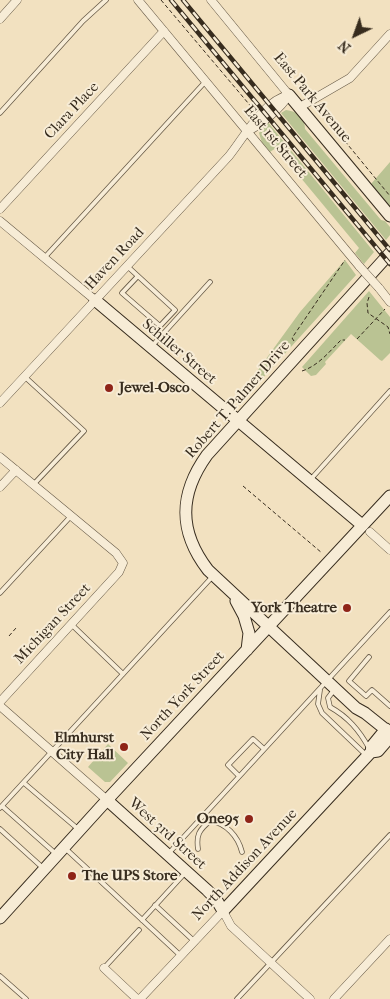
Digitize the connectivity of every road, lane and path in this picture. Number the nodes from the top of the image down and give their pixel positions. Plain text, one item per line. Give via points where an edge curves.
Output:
1 (17, 0) edge
2 (106, 0) edge
3 (138, 0) edge
4 (162, 0) edge
5 (211, 0) edge
6 (0, 19) edge
7 (164, 31) junction
8 (390, 34) edge
9 (206, 81) junction
10 (289, 95) junction
11 (316, 106) dead end
12 (300, 108) junction
13 (0, 113) edge
14 (260, 116) junction
15 (248, 131) junction
16 (390, 196) edge
17 (0, 209) edge
18 (390, 216) edge
19 (0, 221) edge
20 (390, 253) edge
21 (44, 257) junction
22 (345, 260) dead end
23 (127, 266) junction
24 (138, 276) junction
25 (210, 282) dead end
26 (369, 297) dead end
27 (95, 300) junction
28 (388, 305) edge
29 (376, 320) junction
30 (160, 326) junction
31 (166, 331) junction
32 (390, 331) edge
33 (390, 334) edge
34 (345, 340) dead end
35 (357, 340) dead end
36 (294, 341) dead end
37 (150, 348) junction
38 (302, 371) dead end
39 (25, 377) junction
40 (390, 391) edge
41 (0, 403) edge
42 (238, 421) junction
43 (0, 457) edge
44 (16, 470) junction
45 (310, 481) junction
46 (34, 485) junction
47 (243, 486) dead end
48 (0, 487) edge
49 (390, 496) edge
50 (71, 516) junction
51 (366, 529) junction
52 (390, 550) edge
53 (322, 553) dead end
54 (214, 576) junction
55 (0, 593) edge
56 (232, 593) junction
57 (390, 612) edge
58 (71, 624) junction
59 (269, 626) junction
60 (16, 628) dead end
61 (8, 636) dead end
62 (247, 650) junction
63 (369, 657) dead end
64 (123, 674) junction
65 (323, 684) junction
66 (335, 689) junction
67 (0, 702) edge
68 (0, 706) edge
69 (390, 706) edge
70 (388, 734) edge
71 (264, 749) junction
72 (52, 752) junction
73 (369, 754) junction
74 (239, 776) junction
75 (24, 783) junction
76 (107, 800) junction
77 (1, 807) edge
78 (0, 829) edge
79 (80, 830) junction
80 (390, 835) edge
81 (198, 849) dead end
82 (61, 851) junction
83 (242, 852) dead end
84 (167, 854) junction
85 (45, 869) junction
86 (186, 871) junction
87 (155, 905) junction
88 (223, 911) junction
89 (0, 918) edge
90 (142, 920) junction
91 (139, 930) dead end
92 (390, 938) edge
93 (194, 941) junction
94 (181, 956) junction
95 (272, 963) junction
96 (104, 968) joint
97 (0, 976) edge
98 (26, 999) edge
99 (138, 999) edge
100 (237, 999) edge
101 (310, 999) edge
102 (334, 999) edge

1 - 6 street
2 - 13 lane
3 - 7 street, East 1st Street
4 - 14 path
5 - 10 street, East Park Avenue
7 - 9 street, East 1st Street
7 - 17 street, Clara Place
8 - 12 street via 350,78
9 - 15 street, East 1st Street
9 - 21 lane
10 - 12 street, East Park Avenue
10 - 14 street, Haven Road via 280,97
10 - 15 street, Haven Road via 284,103
11 - 16 path
12 - 18 street, East Park Avenue
14 - 15 street, Haven Road
15 - 23 street, Haven Road via 229,156
15 - 28 street, East 1st Street, bridge via 379,288
19 - 21 street, Schiller Street
20 - 42 street, Robert T. Palmer Drive
21 - 27 street, Schiller Street
22 - 36 path via 292,338
23 - 24 lane
23 - 27 street, Haven Road
24 - 30 lane via 175,310
24 - 30 lane via 122,293
25 - 31 lane
26 - 29 path via 368,313
27 - 37 street, Schiller Street
27 - 39 street, Haven Road
28 - 29 path
29 - 32 path
29 - 35 path
30 - 31 lane
31 - 37 lane
32 - 33 path
34 - 38 path
37 - 42 street, Schiller Street
39 - 41 street, Haven Road
39 - 46 lane via 84,431
40 - 45 lane
42 - 45 street, Schiller Street
42 - 54 street, Robert T. Palmer Drive via 200,465 185,505 190,540 202,563
43 - 44 street
44 - 46 street
44 - 48 street
45 - 51 street, Schiller Street
46 - 50 street
47 - 53 path
49 - 51 street, North York Street
50 - 55 lane
50 - 58 street, Michigan Street via 116,553 123,563 119,572
51 - 52 street
51 - 59 street, North York Street
54 - 56 street, Robert T. Palmer Drive
54 - 64 lane
56 - 59 street, Robert T. Palmer Drive
56 - 62 street via 249,633
57 - 65 lane
58 - 64 lane
58 - 67 street, Michigan Street
59 - 62 street, North York Street
59 - 65 street, Robert T. Palmer Drive
60 - 61 path
62 - 76 street, North York Street
63 - 69 lane via 349,681 364,697 372,690
64 - 72 lane
65 - 66 street, Robert T. Palmer Drive
65 - 71 lane
65 - 73 lane via 318,704 322,713
66 - 70 street, Robert T. Palmer Drive via 358,706 361,717
66 - 73 lane via 328,698 328,704 357,728
68 - 72 street
70 - 73 street, North Addison Avenue via 378,751
71 - 74 lane
71 - 74 lane via 253,739 228,765
72 - 75 lane
72 - 76 street
73 - 88 street, North Addison Avenue
74 - 84 lane
75 - 77 lane
75 - 79 lane
76 - 79 street, North York Street
76 - 84 street, West 3rd Street
77 - 82 lane
78 - 85 lane
79 - 82 street, North York Street
80 - 95 lane
81 - 83 lane via 196,838 200,829 210,821 220,822 239,840
82 - 85 street, North York Street
82 - 90 lane
84 - 86 street, West 3rd Street
85 - 89 street, North York Street
86 - 87 lane
86 - 88 street, West 3rd Street via 216,899
87 - 90 lane
87 - 93 lane
88 - 93 street, North Addison Avenue
88 - 95 street, West 3rd Street via 231,926
90 - 94 lane
91 - 96 lane
92 - 102 street
93 - 94 street, North Addison Avenue
94 - 99 street, North Addison Avenue
95 - 100 lane
95 - 101 street, West 3rd Street
96 - 99 street
97 - 98 lane

